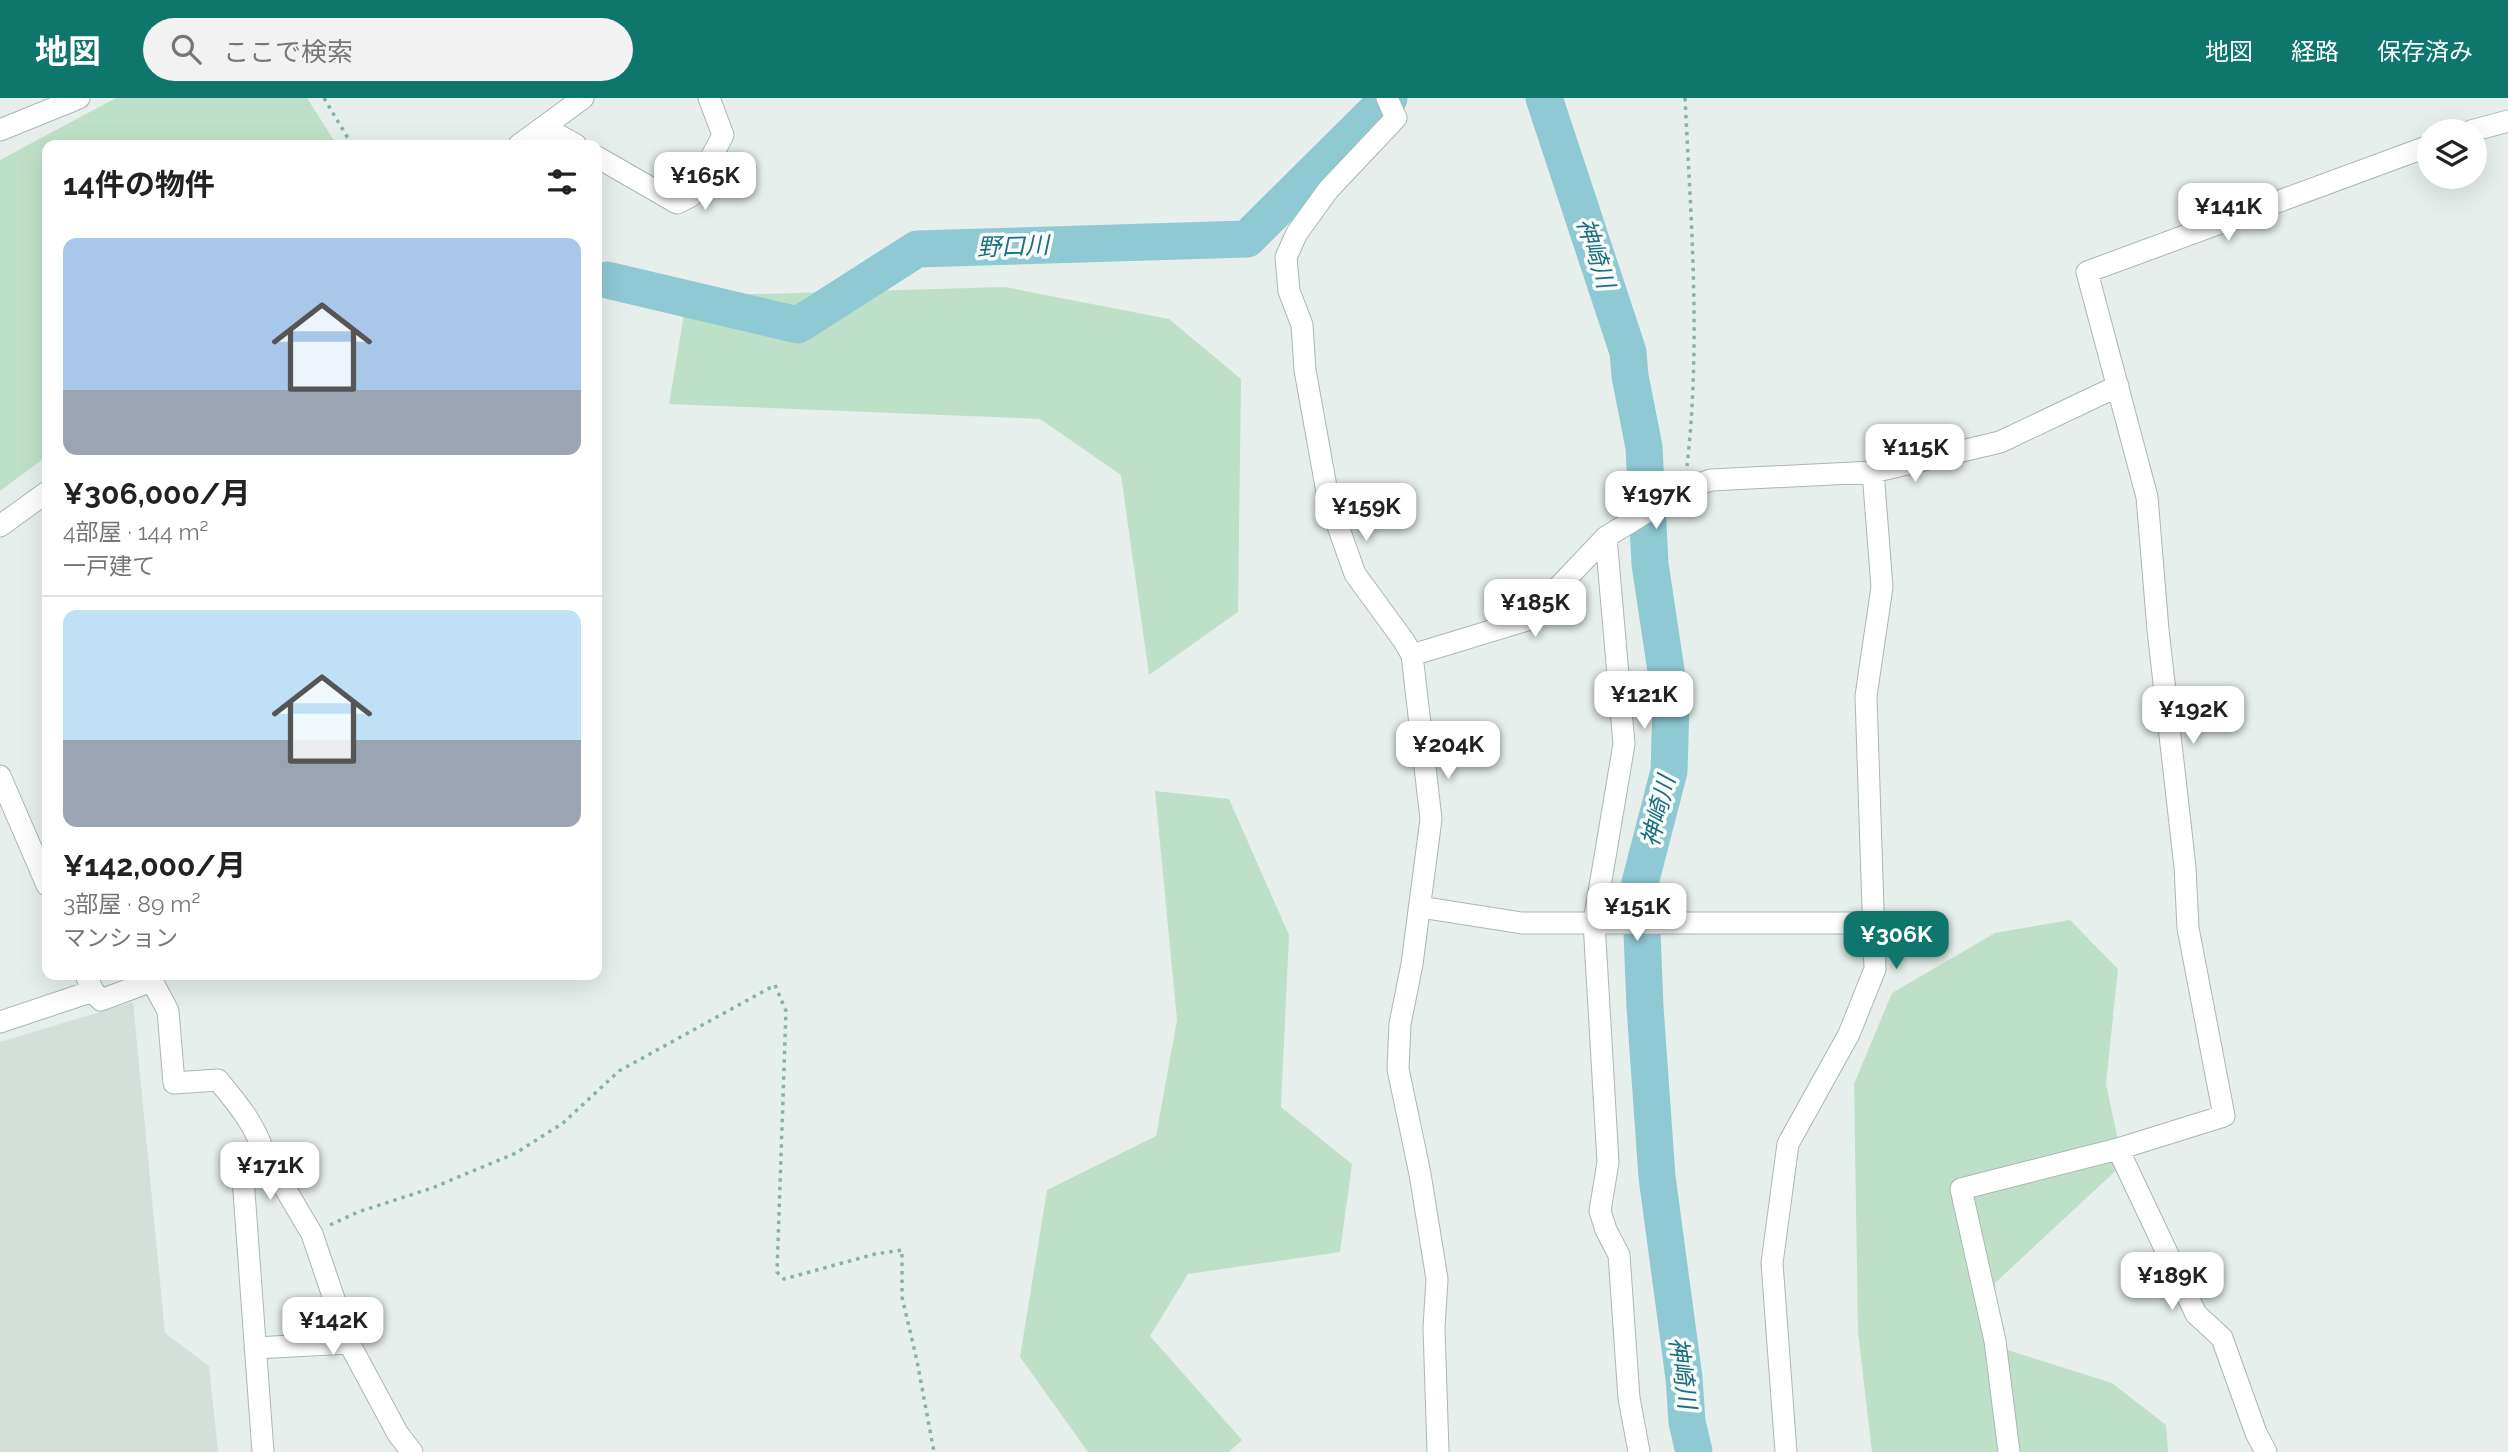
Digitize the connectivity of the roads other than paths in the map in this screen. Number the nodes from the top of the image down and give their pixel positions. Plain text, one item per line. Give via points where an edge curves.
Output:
1 (79, 98) edge
2 (583, 98) edge
3 (709, 98) edge
4 (1387, 98) edge
5 (2508, 121) edge
6 (544, 127) junction
7 (2487, 127) edge
8 (0, 130) edge
9 (526, 140) edge
10 (567, 140) edge
11 (2417, 150) edge
12 (602, 160) edge
13 (2118, 386) junction
14 (1874, 472) junction
15 (42, 496) edge
16 (0, 526) edge
17 (1606, 537) junction
18 (1412, 655) junction
19 (0, 776) edge
20 (42, 874) edge
21 (1420, 907) junction
22 (1594, 922) junction
23 (1874, 923) junction
24 (89, 983) edge
25 (0, 1022) edge
26 (2118, 1149) junction
27 (263, 1151) junction
28 (349, 1343) junction
29 (255, 1348) junction
30 (263, 1452) edge
31 (412, 1452) edge
32 (1438, 1452) edge
33 (1639, 1452) edge
34 (1786, 1452) edge
35 (2009, 1452) edge
36 (2266, 1452) edge

1 - 8 street
2 - 6 street
3 - 12 street via 723,135 691,196 677,203
4 - 18 street via 1396,118 1328,190 1297,233 1286,264 1289,291 1303,325 1328,498 1340,536 1355,574
5 - 7 street
6 - 9 street
6 - 10 street
11 - 13 street via 2087,272
13 - 14 street via 2000,442
13 - 26 street via 2147,497 2188,928 2224,1116
14 - 17 street via 1712,480 1684,489
14 - 23 street via 1882,587 1866,696
15 - 16 street
17 - 18 street via 1527,620
17 - 22 street via 1624,744
18 - 21 street via 1431,820
19 - 20 street
21 - 22 street via 1522,923
21 - 32 street via 1400,1024 1398,1069 1437,1279
22 - 23 street
22 - 33 street via 1608,1162 1600,1211 1619,1255 1629,1398
23 - 34 street via 1875,969 1849,1034 1788,1144 1772,1263
24 - 25 street
24 - 27 street via 101,1000 152,981 168,1011 174,1083 218,1080 259,1136
26 - 35 street via 1961,1189 1995,1341
26 - 36 street via 2196,1314 2222,1338
27 - 28 street via 312,1234
27 - 29 street via 242,1164
28 - 29 street
28 - 31 street
29 - 30 street

